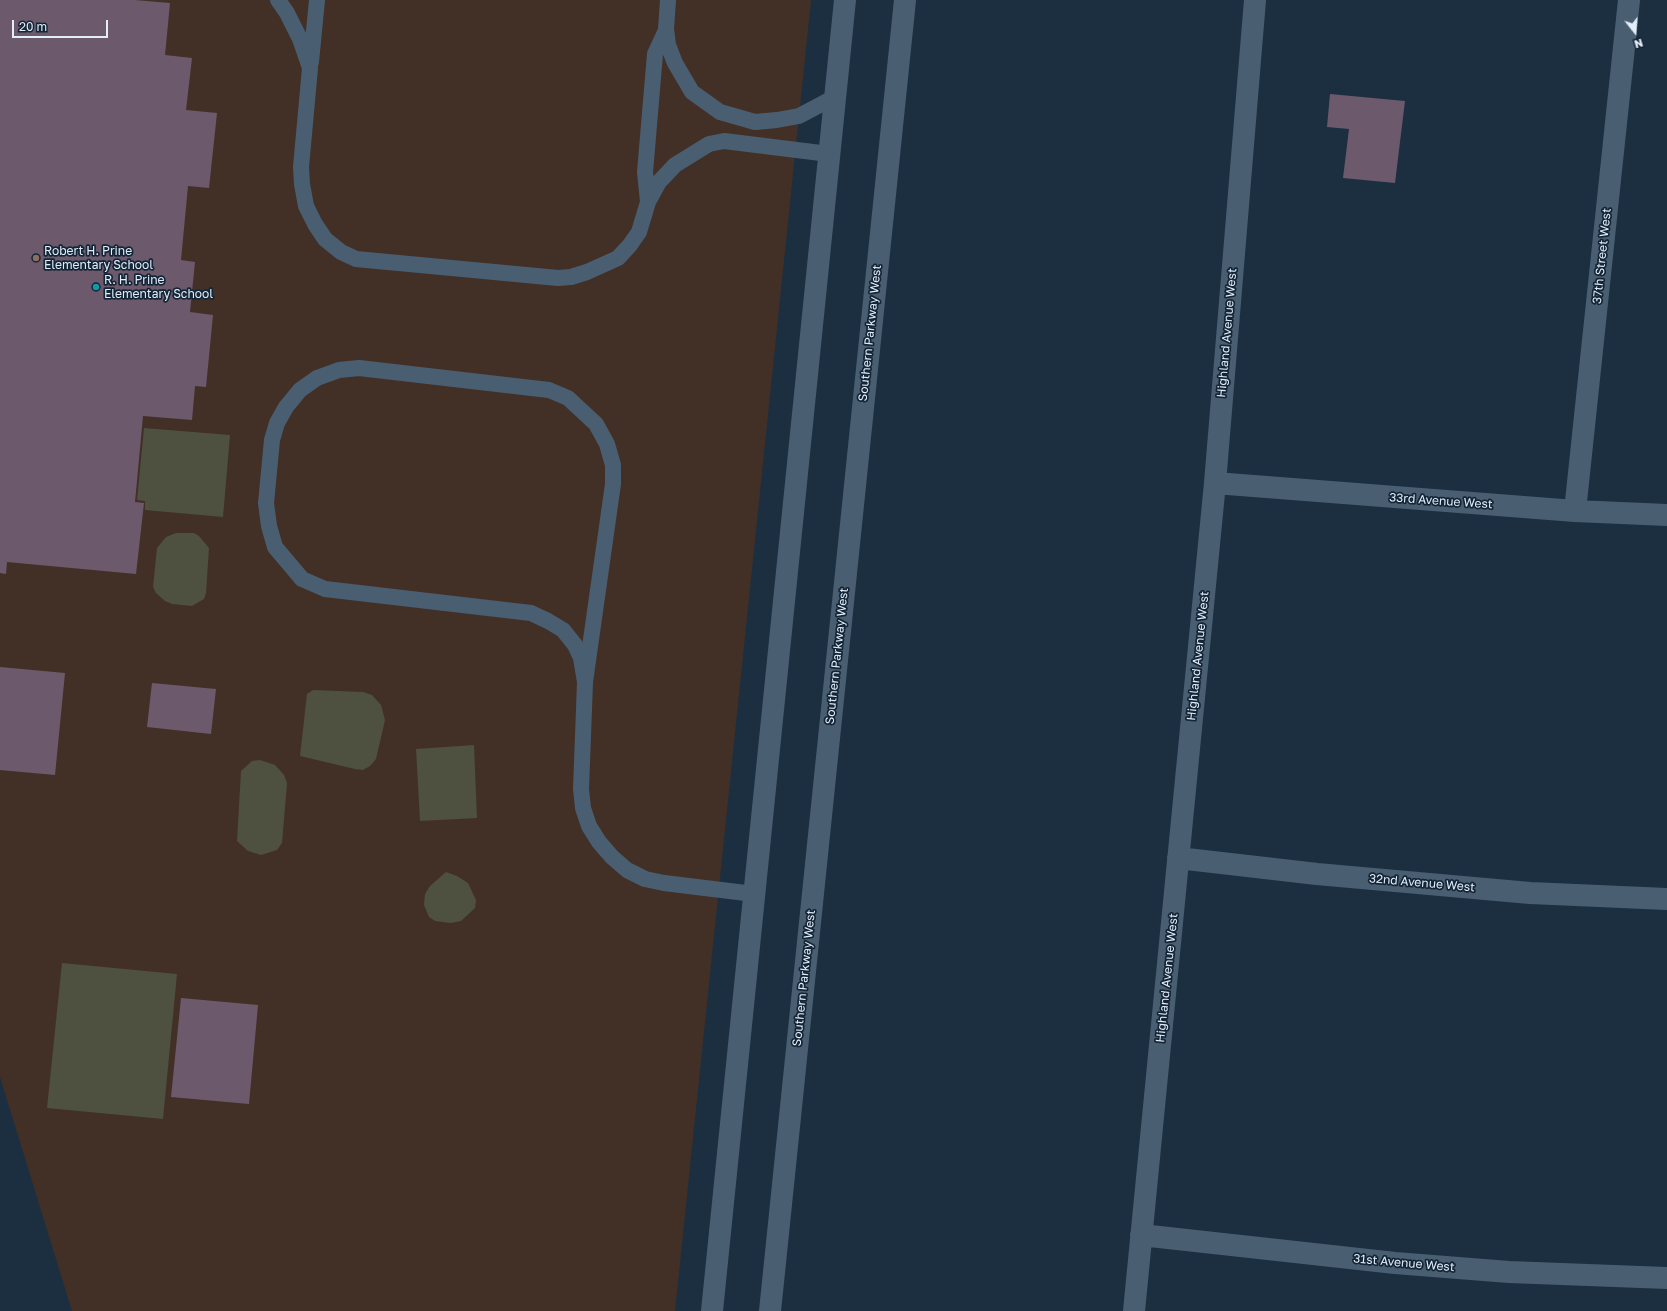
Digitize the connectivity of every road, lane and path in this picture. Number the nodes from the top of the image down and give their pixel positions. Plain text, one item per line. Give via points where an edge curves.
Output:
1 (278, 0) edge
2 (317, 0) edge
3 (668, 0) edge
4 (844, 0) edge
5 (905, 0) edge
6 (1255, 0) edge
7 (1629, 0) edge
8 (666, 29) junction
9 (310, 68) junction
10 (835, 97) junction
11 (829, 154) junction
12 (648, 202) junction
13 (1215, 483) junction
14 (1575, 511) junction
15 (1667, 515) edge
16 (584, 682) junction
17 (1178, 858) junction
18 (754, 894) junction
19 (1667, 899) edge
20 (1141, 1235) junction
21 (1667, 1278) edge
22 (712, 1311) edge
23 (770, 1311) edge
24 (1134, 1311) edge

1 - 9 lane via 300,39
2 - 9 lane
3 - 8 lane
4 - 10 street
5 - 23 street, Southern Parkway West
6 - 13 street, Highland Avenue West
7 - 14 street, 37th Street West
8 - 10 lane via 668,45 684,81 692,92 720,112 755,122 777,120 799,116
8 - 12 lane via 655,54 644,172
9 - 12 lane via 301,167 306,206 325,239 341,252 356,259 558,278 571,277 618,258 639,232
10 - 11 street
11 - 12 lane via 724,141 709,144 675,164 659,182
11 - 18 street
13 - 14 street, 33rd Avenue West
13 - 17 street, Highland Avenue West
14 - 15 street, 33rd Avenue West
16 - 16 lane via 613,484 613,465 607,444 596,424 568,398 549,390 359,368 338,370 317,378 300,390 277,423 272,440 266,503 268,526 276,547 302,579 325,589 531,613 563,630 575,645 581,658
16 - 18 lane via 580,789 589,826 599,842 627,870 645,879 664,884
17 - 19 street, 32nd Avenue West via 1317,874 1530,893
17 - 20 street, Highland Avenue West
18 - 22 street
20 - 21 street, 31st Avenue West via 1395,1263 1509,1272
20 - 24 street, Highland Avenue West

